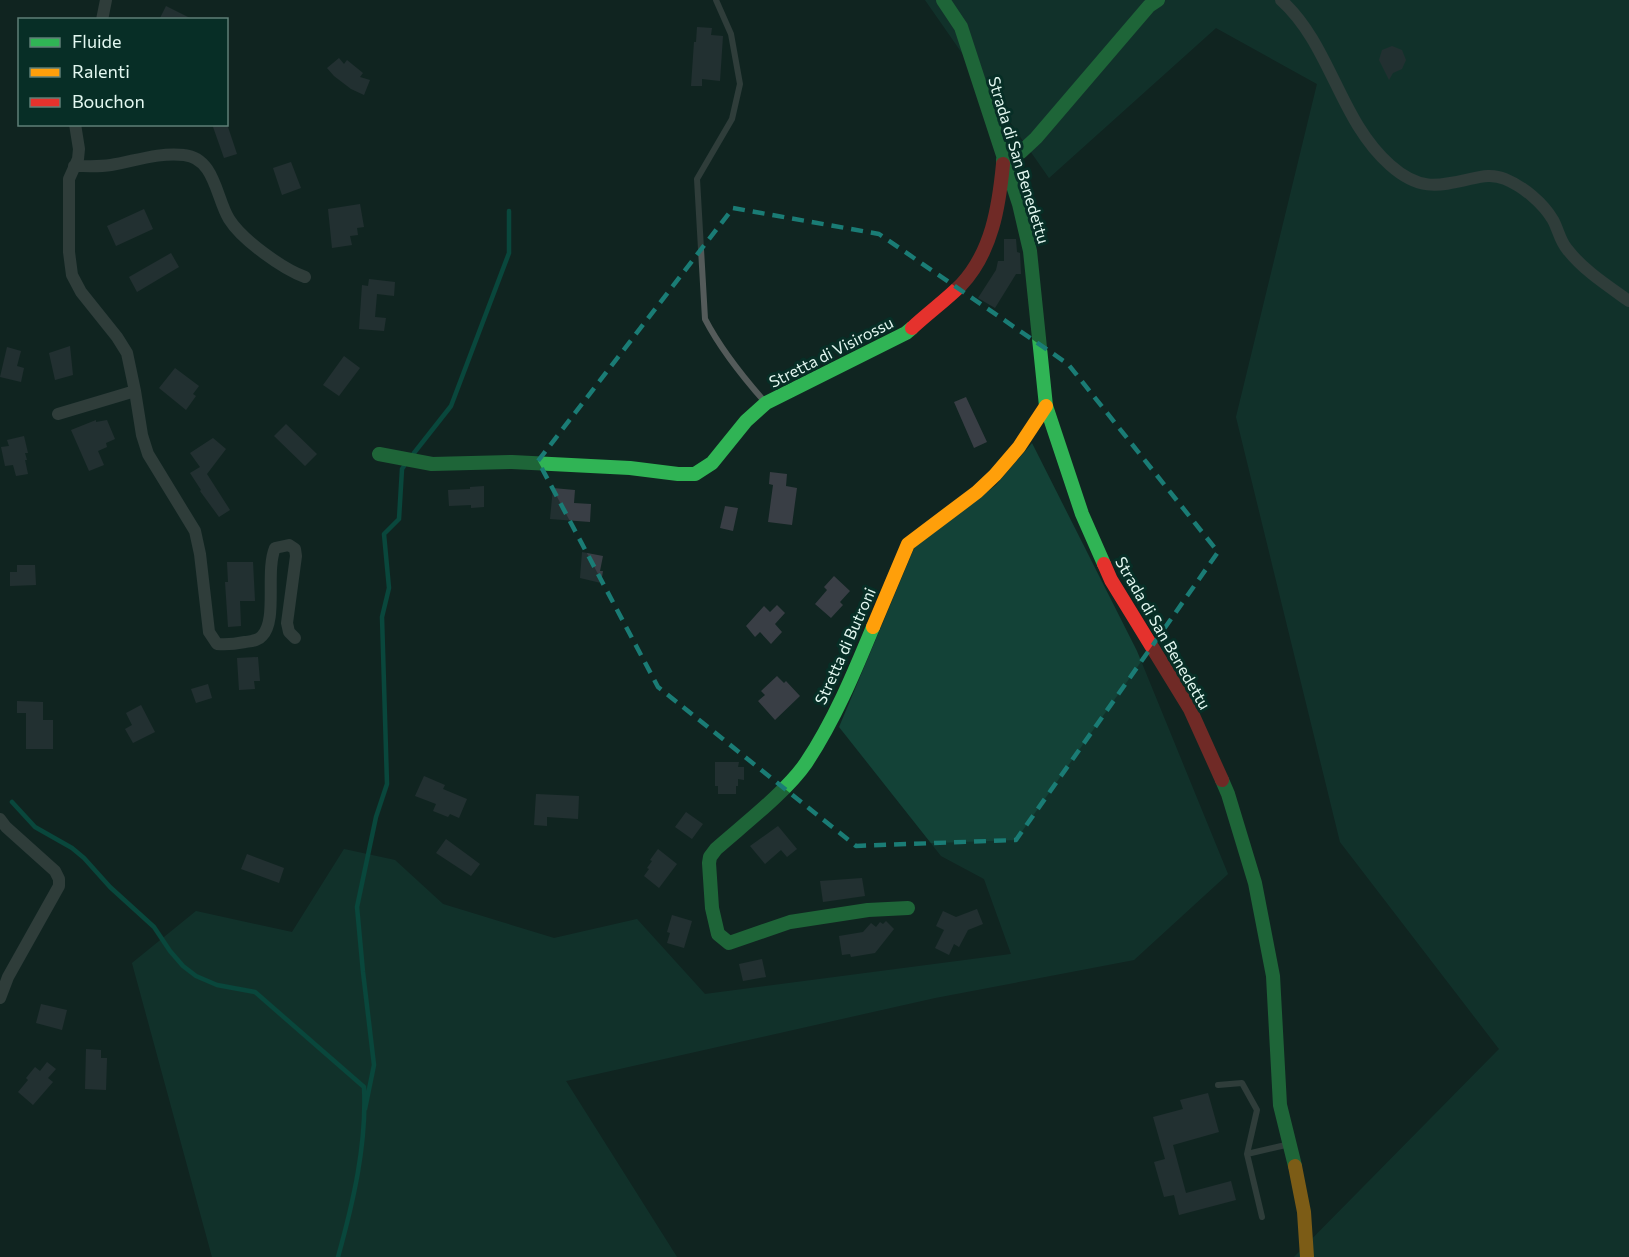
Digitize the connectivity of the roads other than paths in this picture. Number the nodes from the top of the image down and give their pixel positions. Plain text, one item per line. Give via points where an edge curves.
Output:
1 (106, 0) edge
2 (716, 0) edge
3 (943, 0) edge
4 (1158, 0) edge
5 (1281, 0) edge
6 (102, 18) edge
7 (75, 126) edge
8 (1003, 160) junction
9 (74, 166) junction
10 (305, 277) dead end
11 (1629, 301) edge
12 (135, 391) junction
13 (766, 403) junction
14 (1046, 406) junction
15 (58, 414) dead end
16 (379, 454) dead end
17 (295, 638) dead end
18 (0, 819) edge
19 (908, 908) dead end
20 (0, 998) edge
21 (1218, 1085) dead end
22 (1290, 1144) junction
23 (1247, 1154) junction
24 (1262, 1217) dead end
25 (1307, 1257) edge

1 - 6 street
2 - 13 lane via 731,34 740,84 732,119 697,179 705,319 715,339
3 - 8 street, Strada di San Benedettu via 961,27
4 - 8 street via 1036,138 1021,152
5 - 11 street via 1317,45 1349,111 1390,166 1431,186 1490,175 1506,179 1532,195 1551,218 1566,248
7 - 9 street via 79,149
8 - 13 street, Stretta di Visirossu via 992,232 962,284 906,333
8 - 14 street, Strada di San Benedettu via 1030,251
9 - 10 street via 110,166 146,157 185,154 200,160 208,169 229,219 241,234 289,272
9 - 12 street via 69,179 72,275 127,353
12 - 15 street
12 - 17 street via 148,454 195,531 209,632 217,644 227,645 257,640 263,635 269,624 270,559 274,548 288,545 295,549 296,556 287,623
13 - 16 street, Stretta di Visirossu via 712,463 695,474 512,462 432,464
14 - 19 street, Stretta di Butroni via 1014,454 986,484 908,544 847,689 805,764 710,857 711,902 718,934 729,943 789,922
14 - 22 street, Strada di San Benedettu via 1082,514 1111,580 1190,709 1228,794 1255,884 1273,976 1280,1105
18 - 20 street via 59,879 59,886
21 - 23 lane via 1242,1083 1257,1110
22 - 23 lane
22 - 25 street, Strada di San Benedettu via 1304,1212
23 - 24 lane

